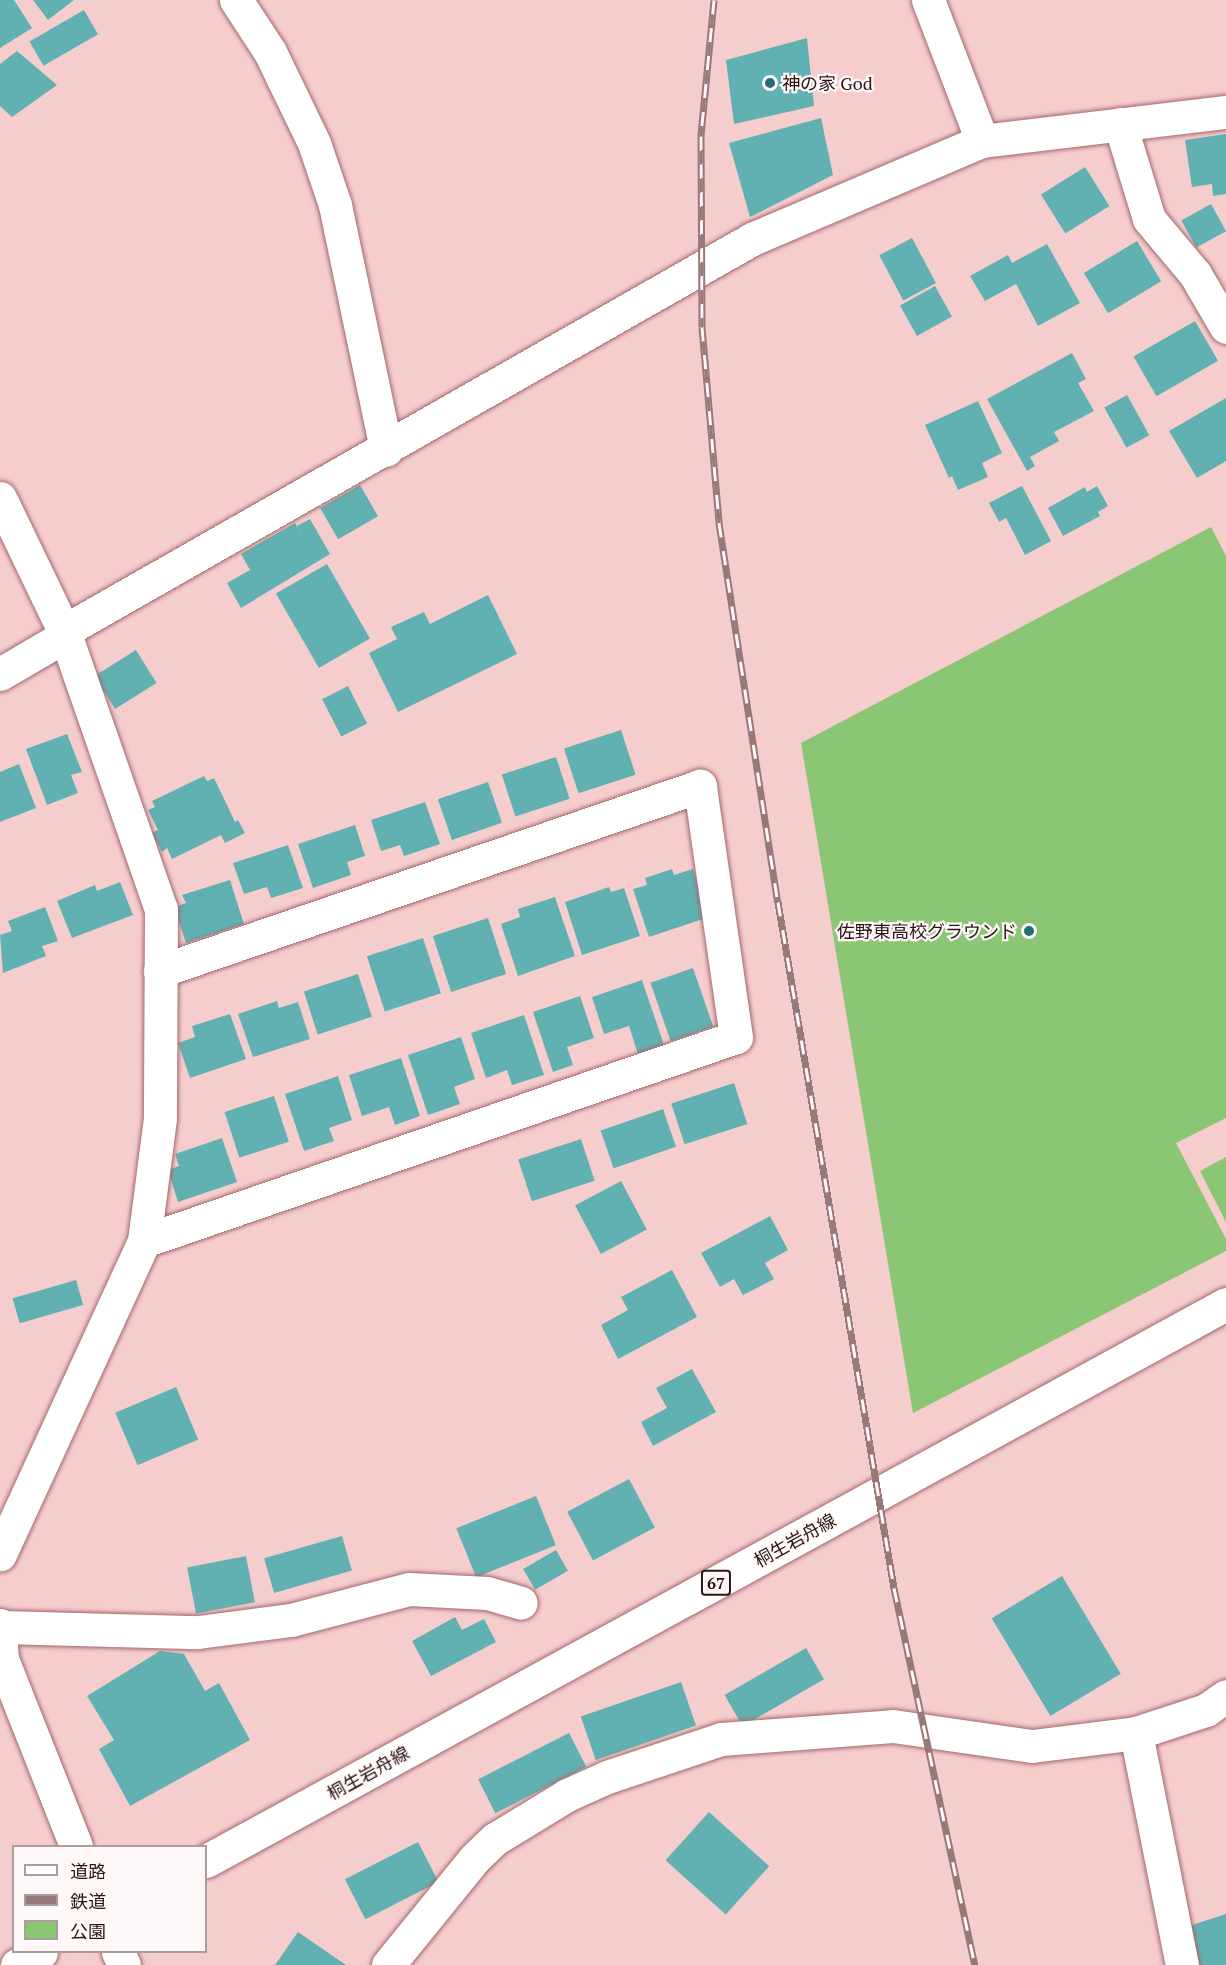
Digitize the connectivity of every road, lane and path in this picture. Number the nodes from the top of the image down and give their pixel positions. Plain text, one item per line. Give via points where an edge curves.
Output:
1 (236, 0) edge
2 (928, 0) edge
3 (1226, 112) edge
4 (1120, 124) junction
5 (982, 141) junction
6 (1226, 327) edge
7 (386, 450) junction
8 (0, 498) edge
9 (65, 634) junction
10 (0, 674) edge
11 (160, 971) junction
12 (144, 1241) junction
13 (1226, 1304) edge
14 (0, 1554) edge
15 (521, 1603) dead end
16 (1, 1626) edge
17 (1226, 1696) edge
18 (1136, 1733) junction
19 (76, 1845) edge
20 (207, 1860) edge
21 (39, 1953) edge
22 (17, 1965) edge
23 (388, 1965) edge
24 (1182, 1965) edge

1 - 7 street via 275,62 314,143 335,205
2 - 5 street
3 - 4 street
4 - 5 street
4 - 6 street via 1149,219 1195,274
5 - 7 street via 752,239
7 - 9 street
8 - 9 street
9 - 10 street
9 - 11 street via 161,909
11 - 12 street via 160,1118
11 - 12 street via 700,786 736,1037
12 - 14 street
13 - 20 street, 桐生岩舟線 / 67
15 - 16 street via 487,1593 409,1589 291,1620 198,1632
16 - 19 street via 2,1659
17 - 18 street via 1206,1710
18 - 23 street via 1032,1746 893,1726 721,1739 607,1777 567,1795 495,1839 474,1859
18 - 24 street
21 - 22 street

